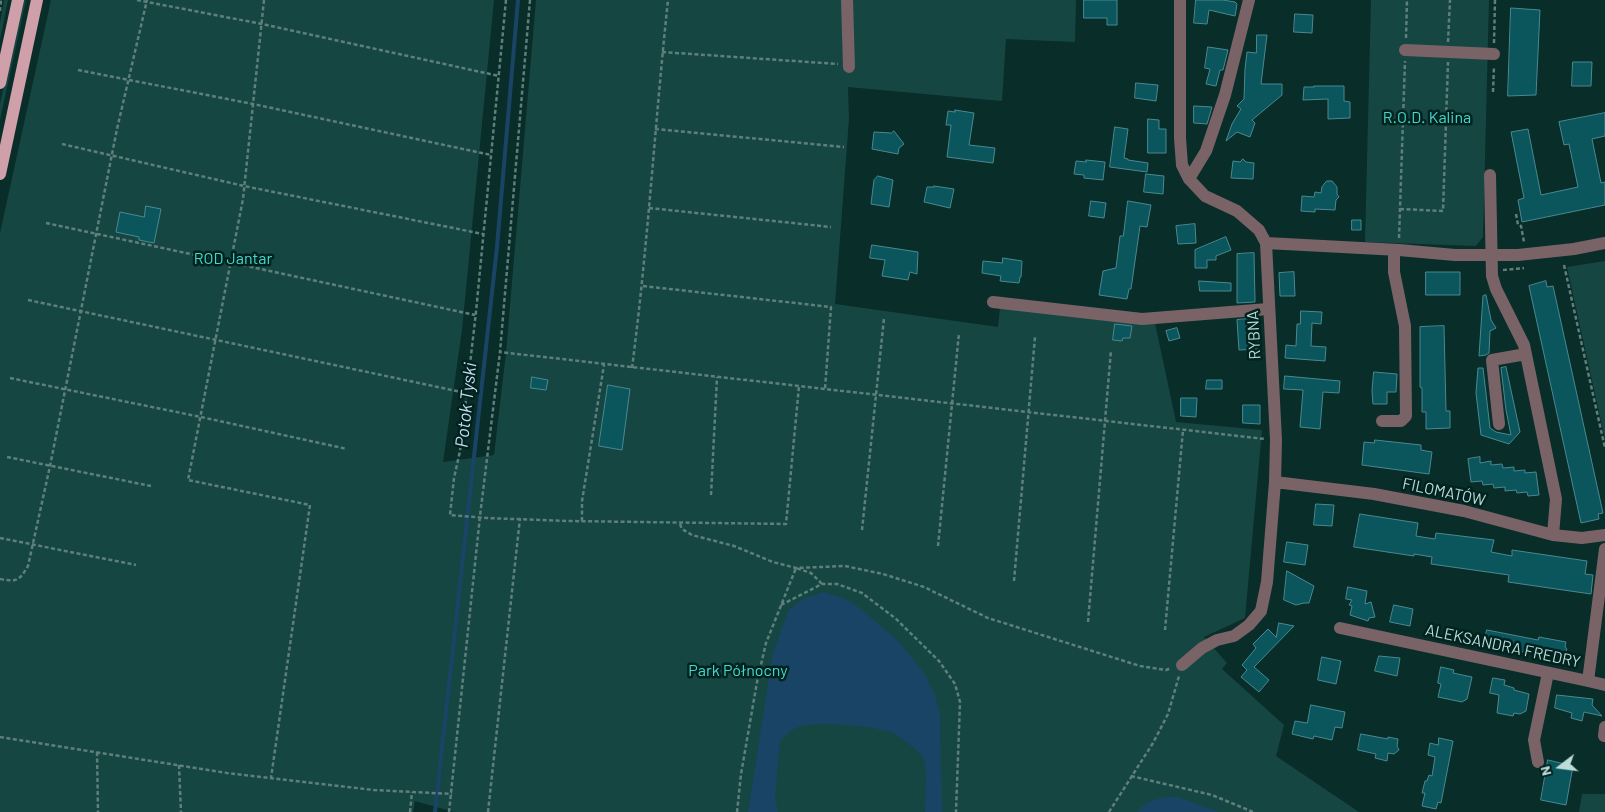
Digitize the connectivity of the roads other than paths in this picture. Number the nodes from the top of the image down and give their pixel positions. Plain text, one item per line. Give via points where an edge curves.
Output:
1 (18, 0) edge
2 (37, 0) edge
3 (847, 0) edge
4 (1180, 0) edge
5 (1249, 0) edge
6 (1405, 50) road end
7 (1494, 54) dead end
8 (849, 66) road end
9 (0, 83) edge
10 (0, 174) edge
11 (1490, 174) dead end
12 (1189, 179) junction
13 (1266, 243) junction
14 (1605, 243) edge
15 (1397, 250) junction
16 (1491, 255) junction
17 (993, 302) dead end
18 (1268, 309) junction
19 (1526, 354) junction
20 (1382, 421) dead end
21 (1499, 424) dead end
22 (1275, 482) junction
23 (1553, 535) junction
24 (1605, 535) edge
25 (1605, 550) edge
26 (1340, 628) dead end
27 (1182, 665) road end
28 (1548, 672) junction
29 (1588, 681) junction
30 (1605, 685) edge
31 (1605, 727) edge
32 (1605, 736) edge
33 (1538, 762) dead end

1 - 9 main road
2 - 10 main road
3 - 8 street
4 - 12 street via 1180,138 1182,165
5 - 12 street via 1225,95 1206,151
6 - 7 street
11 - 16 street
12 - 13 street via 1205,196 1237,211 1259,230
13 - 15 street
13 - 18 street, RYBNA
14 - 16 street via 1537,253
15 - 16 street via 1455,256
15 - 20 street via 1394,272 1405,326 1406,416 1401,421
16 - 19 street via 1496,289
17 - 18 street via 1142,319
18 - 22 street, RYBNA via 1276,440
19 - 21 street via 1492,360
19 - 23 street via 1556,499
22 - 23 street, FILOMATÓW via 1374,494 1464,511
22 - 27 street, RYBNA via 1261,611 1234,636 1202,648
23 - 24 street, FILOMATÓW via 1582,538
25 - 29 street, ALEKSANDRA FREDRY
26 - 28 street, ALEKSANDRA FREDRY
28 - 29 street, ALEKSANDRA FREDRY
28 - 33 street via 1534,740
29 - 30 street
31 - 32 street

